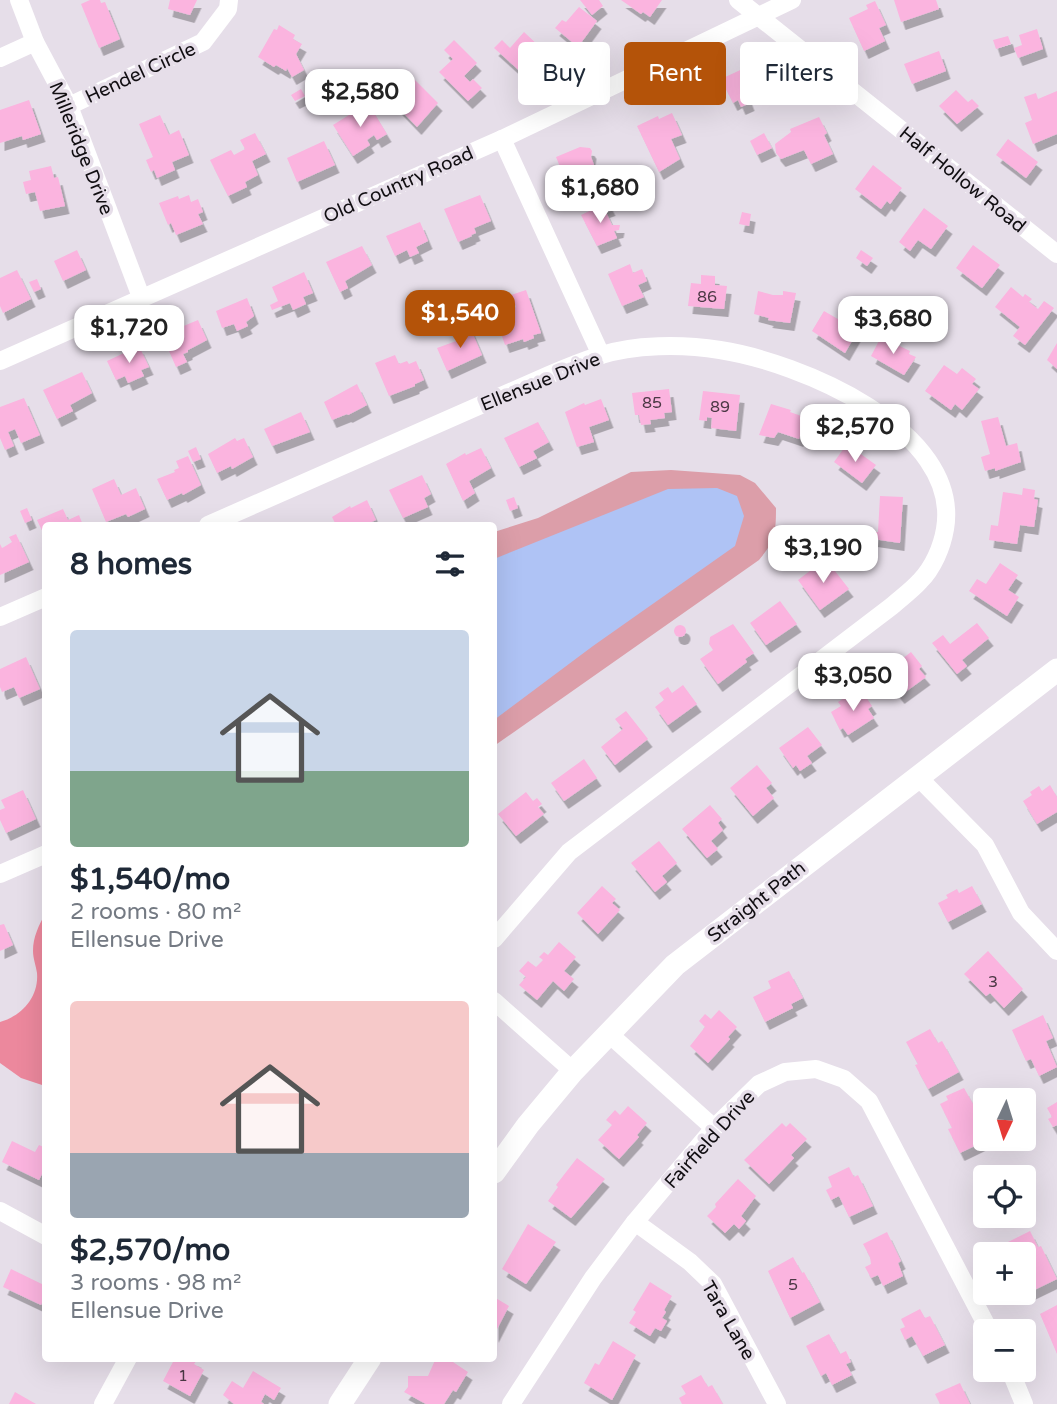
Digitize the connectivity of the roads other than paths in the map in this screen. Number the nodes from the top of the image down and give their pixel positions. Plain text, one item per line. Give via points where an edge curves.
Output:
1 (19, 0) edge
2 (229, 0) edge
3 (738, 0) edge
4 (792, 0) edge
5 (758, 15) junction
6 (35, 42) junction
7 (0, 58) edge
8 (69, 106) junction
9 (502, 139) junction
10 (1057, 254) edge
11 (141, 297) junction
12 (601, 355) junction
13 (0, 361) edge
14 (215, 522) edge
15 (42, 599) edge
16 (0, 617) edge
17 (1057, 670) edge
18 (918, 777) junction
19 (42, 856) edge
20 (0, 874) edge
21 (497, 936) edge
22 (1057, 951) edge
23 (497, 1003) edge
24 (608, 1033) junction
25 (573, 1071) junction
26 (714, 1128) junction
27 (497, 1168) edge
28 (0, 1211) edge
29 (635, 1222) junction
30 (42, 1234) edge
31 (983, 1319) edge
32 (126, 1362) edge
33 (367, 1362) edge
34 (1015, 1382) edge
35 (103, 1404) edge
36 (340, 1404) edge
37 (511, 1404) edge
38 (777, 1404) edge
39 (1024, 1404) edge

1 - 6 street, Milleridge Drive
2 - 8 street, Hendel Circle via 228,9 203,43
3 - 5 street, Half Hollow Road
4 - 5 street, Old Country Road
5 - 9 street, Old Country Road
5 - 10 street, Half Hollow Road
6 - 7 street
6 - 8 street, Milleridge Drive
8 - 11 street, Milleridge Drive
9 - 11 street, Old Country Road
9 - 12 street
11 - 13 street, Old Country Road
12 - 14 street, Ellensue Drive
12 - 21 street, Ellensue Drive via 660,346 718,350 767,360 832,386 871,408 912,441 937,471 948,513 942,544 922,580 569,852
15 - 16 street
17 - 18 main road, Straight Path
18 - 22 street via 985,845 1021,913
18 - 24 main road, Straight Path via 675,965
19 - 20 street
23 - 25 street
24 - 25 main road, Straight Path
24 - 26 street
25 - 27 main road, Straight Path
26 - 29 street, Fairfield Drive
26 - 31 street, Fairfield Drive via 759,1084 785,1072 816,1069 844,1079 869,1101
28 - 30 street
29 - 37 street, Fairfield Drive
29 - 38 street, Tara Lane via 713,1284
32 - 35 street
33 - 36 main road
34 - 39 street

